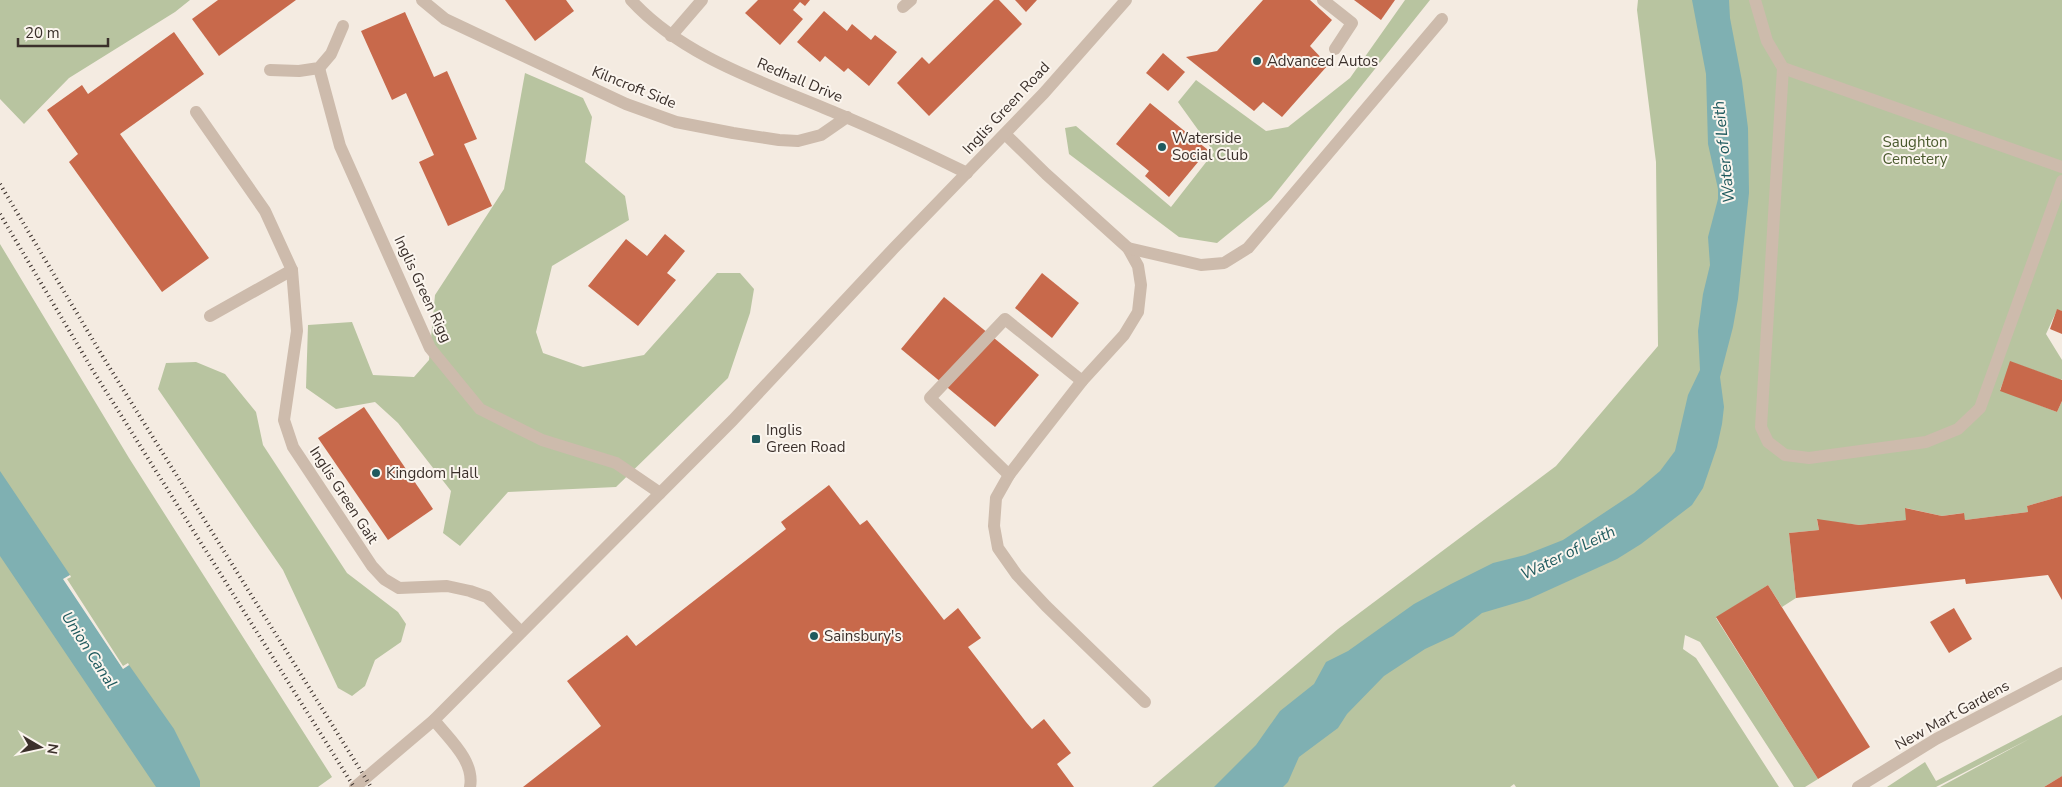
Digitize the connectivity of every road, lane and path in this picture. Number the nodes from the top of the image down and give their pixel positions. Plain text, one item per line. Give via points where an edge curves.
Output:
1 (422, 0) edge
2 (631, 0) edge
3 (702, 0) edge
4 (1126, 0) edge
5 (1323, 0) edge
6 (1756, 0) edge
7 (1442, 19) dead end
8 (343, 26) dead end
9 (671, 36) junction
10 (1335, 49) dead end
11 (319, 68) junction
12 (1783, 68) junction
13 (270, 70) dead end
14 (196, 112) dead end
15 (847, 117) junction
16 (1005, 134) junction
17 (2062, 167) edge
18 (967, 173) junction
19 (2062, 181) edge
20 (1128, 248) junction
21 (292, 270) junction
22 (210, 316) dead end
23 (1082, 382) junction
24 (1009, 474) junction
25 (660, 493) junction
26 (521, 632) junction
27 (2062, 673) edge
28 (1145, 702) dead end
29 (434, 720) junction
30 (355, 787) edge
31 (470, 787) edge
32 (1858, 787) edge

1 - 15 street, Kilncroft Side via 454,24 626,104 676,122 742,135 798,141 821,135
2 - 9 street, Redhall Drive
3 - 9 street
4 - 16 street, Inglis Green Road
5 - 10 street via 1352,23
6 - 12 street via 1767,41
7 - 20 street via 1248,248 1224,264 1201,265
8 - 11 street via 331,54
9 - 15 street, Redhall Drive via 726,66
11 - 13 street
11 - 25 street, Inglis Green Rigg via 340,146 430,348 480,410 542,440 616,463
12 - 17 street
12 - 19 street via 1762,427 1768,442 1784,454 1809,458 1926,442 1958,429 1980,408
14 - 21 street, Inglis Green Gait via 265,211
15 - 18 street, Redhall Drive
16 - 18 street, Inglis Green Road
16 - 20 street
18 - 25 street, Inglis Green Road
20 - 23 street via 1138,266 1141,285 1138,312 1124,334
21 - 22 street
21 - 26 street, Inglis Green Gait via 297,331 284,420 293,447 372,566 384,579 399,588 446,586 470,591 488,598
23 - 24 street
23 - 24 street via 1005,319 930,398
24 - 28 street via 996,498 994,526 998,548 1029,588
25 - 26 street, Inglis Green Road
26 - 29 street, Inglis Green Road
27 - 32 street, New Mart Gardens via 1936,739
29 - 30 street, Inglis Green Road
29 - 31 street via 467,762

